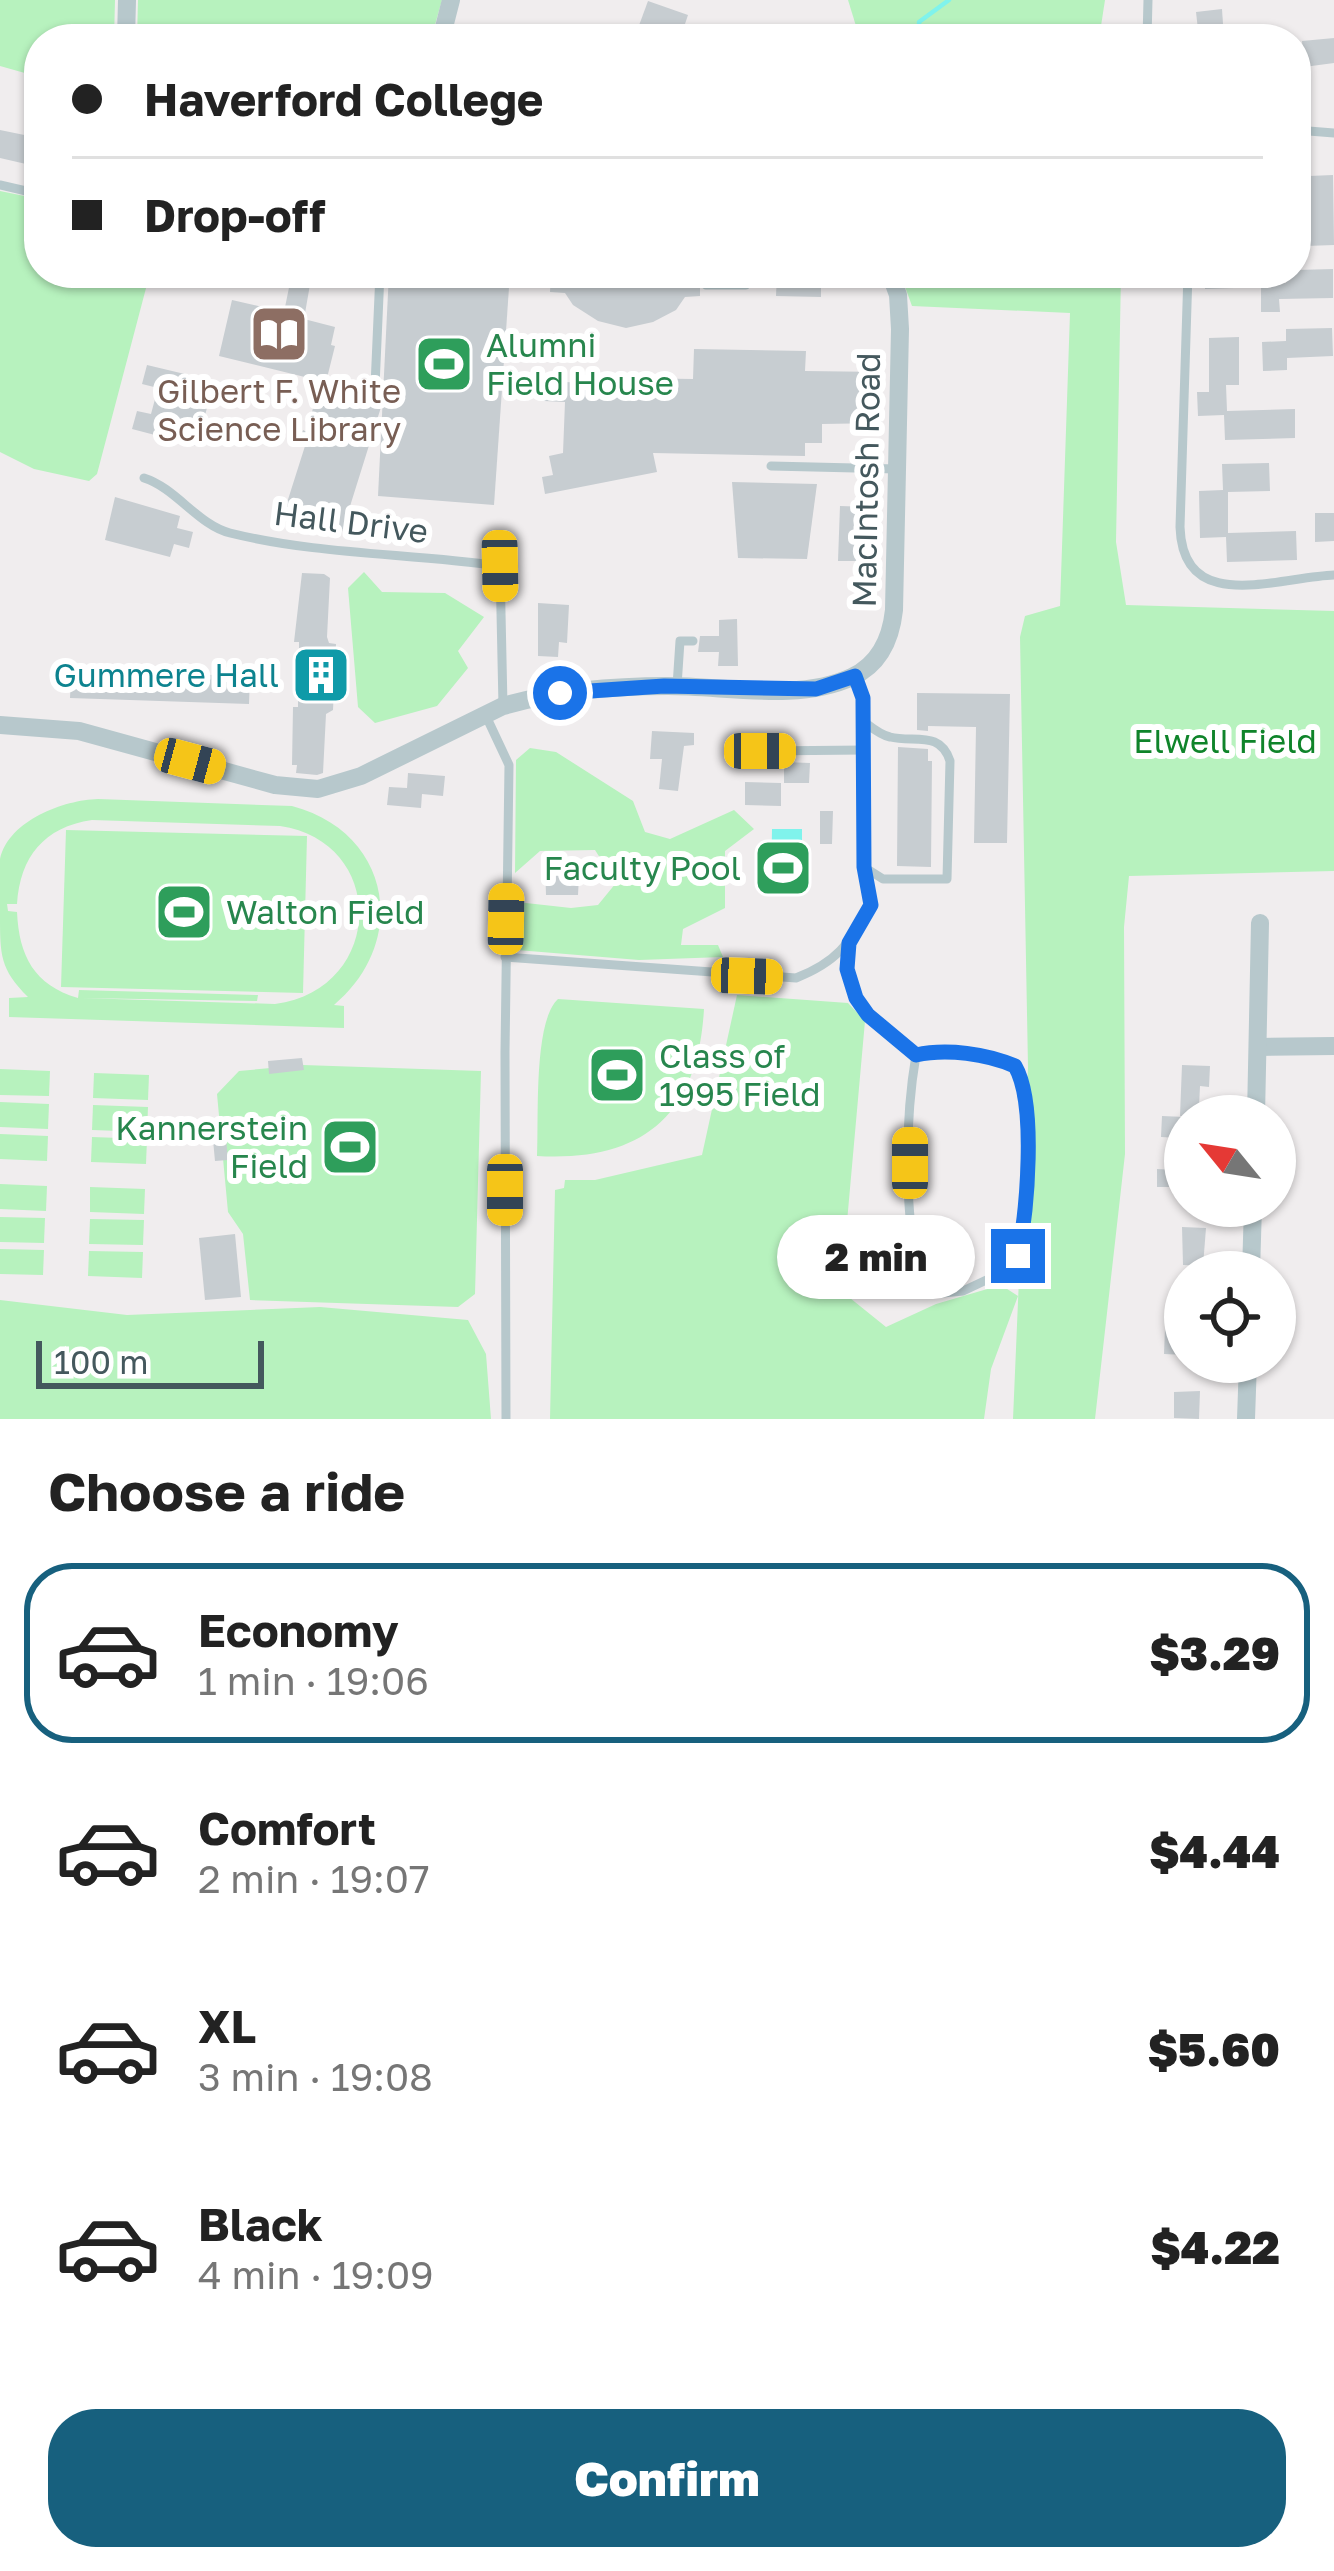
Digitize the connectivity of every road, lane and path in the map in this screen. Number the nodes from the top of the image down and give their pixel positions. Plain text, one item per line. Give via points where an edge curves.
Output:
1 (379, 288) edge
2 (894, 288) edge
3 (1188, 288) edge
4 (375, 386) dead end
5 (771, 466) dead end
6 (897, 469) junction
7 (144, 478) dead end
8 (1334, 574) edge
9 (693, 640) dead end
10 (855, 676) junction
11 (677, 686) junction
12 (494, 711) junction
13 (863, 722) junction
14 (0, 725) edge
15 (864, 750) junction
16 (760, 751) dead end
17 (864, 867) junction
18 (1260, 923) dead end
19 (849, 943) junction
20 (505, 957) junction
21 (1334, 1046) edge
22 (1258, 1047) junction
23 (916, 1055) junction
24 (1257, 1095) edge
25 (1247, 1383) edge
26 (506, 1419) edge
27 (1246, 1419) edge

1 - 4 lane
2 - 6 street, MacIntosh Road
3 - 8 lane via 1180,527 1186,561 1222,584
5 - 6 lane
6 - 10 street, MacIntosh Road via 892,627 881,652
7 - 12 lane, Hall Drive via 224,532 500,566
9 - 11 lane via 680,641
10 - 11 street via 816,689
10 - 13 lane
11 - 12 street via 560,693
12 - 14 street via 318,789 275,785 79,731
12 - 20 lane via 509,765
13 - 15 lane
13 - 17 lane via 888,737 928,739 950,761 947,879 883,879
15 - 16 lane
15 - 17 lane
17 - 19 lane via 871,905
18 - 22 street
19 - 20 lane via 823,968 796,978
19 - 23 lane via 856,998
20 - 26 lane
21 - 22 street
22 - 24 street
23 - 23 lane via 910,1240 921,1279 943,1293 963,1291 1018,1256 1028,1100 1015,1066 995,1057
25 - 27 street

